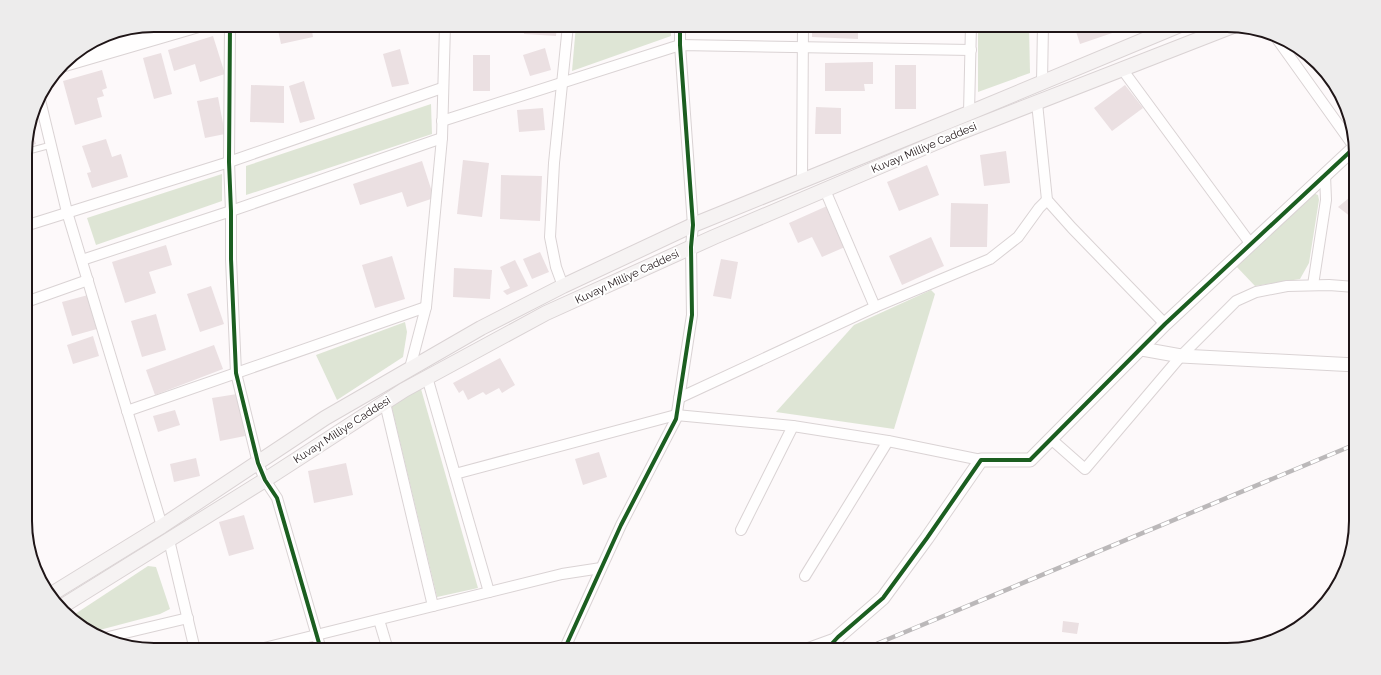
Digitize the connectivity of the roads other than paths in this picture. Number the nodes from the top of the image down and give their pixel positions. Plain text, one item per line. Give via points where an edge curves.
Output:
1 (176, 32) edge
2 (230, 32) edge
3 (445, 32) edge
4 (567, 32) edge
5 (680, 32) edge
6 (803, 32) edge
7 (971, 32) edge
8 (1043, 32) edge
9 (1163, 32) edge
10 (1218, 32) edge
11 (680, 45) junction
12 (1282, 45) edge
13 (804, 48) junction
14 (971, 50) junction
15 (74, 62) edge
16 (1122, 69) junction
17 (1042, 82) junction
18 (562, 84) junction
19 (442, 88) junction
20 (1037, 102) junction
21 (41, 106) edge
22 (969, 113) junction
23 (442, 121) junction
24 (1348, 137) edge
25 (442, 138) junction
26 (51, 145) junction
27 (32, 150) edge
28 (1349, 153) edge
29 (229, 162) junction
30 (1325, 175) junction
31 (802, 181) junction
32 (825, 190) junction
33 (1047, 200) junction
34 (231, 211) junction
35 (67, 212) junction
36 (32, 224) edge
37 (693, 225) junction
38 (1250, 243) junction
39 (691, 247) junction
40 (82, 260) junction
41 (88, 280) junction
42 (1313, 285) junction
43 (563, 286) junction
44 (1349, 287) edge
45 (32, 300) edge
46 (875, 307) junction
47 (426, 308) junction
48 (1165, 324) junction
49 (1142, 349) junction
50 (1181, 356) junction
51 (1349, 365) edge
52 (410, 368) junction
53 (236, 374) junction
54 (427, 377) junction
55 (679, 398) junction
56 (385, 402) junction
57 (127, 411) junction
58 (676, 415) junction
59 (793, 426) junction
60 (1051, 439) junction
61 (888, 441) junction
62 (981, 460) junction
63 (258, 463) junction
64 (455, 474) junction
65 (265, 480) junction
66 (162, 526) junction
67 (741, 530) dead end
68 (169, 540) junction
69 (601, 568) junction
70 (804, 576) dead end
71 (55, 592) edge
72 (489, 592) junction
73 (66, 605) edge
74 (433, 606) junction
75 (188, 618) junction
76 (379, 620) junction
77 (113, 636) edge
78 (317, 636) junction
79 (838, 637) junction
80 (193, 643) edge
81 (286, 643) edge
82 (319, 643) edge
83 (386, 643) edge
84 (567, 643) edge
85 (822, 643) edge
86 (832, 643) edge

1 - 15 street
2 - 29 street
3 - 19 street
4 - 18 street
5 - 11 street
6 - 13 street
7 - 14 street
8 - 17 street
9 - 17 main road, Kuvayı Milliye Caddesi
10 - 16 main road, Kuvayı Milliye Caddesi
11 - 13 street
11 - 18 street
11 - 37 street
12 - 24 street
13 - 14 street
13 - 31 street
14 - 22 street
16 - 20 main road, Kuvayı Milliye Caddesi
16 - 38 street
17 - 22 main road, Kuvayı Milliye Caddesi
18 - 23 street
18 - 43 street via 550,238
19 - 23 street
19 - 29 street
20 - 32 main road, Kuvayı Milliye Caddesi
20 - 33 street
21 - 26 street
22 - 31 main road, Kuvayı Milliye Caddesi
23 - 25 street
25 - 34 street
25 - 47 street
26 - 27 lane
26 - 35 street
28 - 30 street
29 - 34 street
29 - 35 street
30 - 38 street
30 - 42 street via 1326,200
31 - 37 main road, Kuvayı Milliye Caddesi
32 - 39 main road, Kuvayı Milliye Caddesi
32 - 46 street
33 - 46 street via 1018,237 990,259
33 - 48 street
34 - 40 street
34 - 53 street
35 - 36 street
35 - 40 street
37 - 39 street
37 - 43 main road, Kuvayı Milliye Caddesi
38 - 48 street
39 - 54 main road, Kuvayı Milliye Caddesi via 546,313
39 - 55 street via 692,315
40 - 41 street
41 - 45 street
41 - 57 street
42 - 44 street
42 - 50 street via 1287,286 1256,292 1236,301
43 - 52 main road, Kuvayı Milliye Caddesi
46 - 55 street
47 - 52 street
47 - 53 street
48 - 49 street
49 - 50 street
49 - 60 street
50 - 51 street
50 - 60 street via 1085,469
52 - 63 main road, Kuvayı Milliye Caddesi via 325,418
53 - 57 street
53 - 63 street
54 - 56 main road, Kuvayı Milliye Caddesi
54 - 64 street
55 - 58 street
56 - 65 main road, Kuvayı Milliye Caddesi
56 - 74 street
57 - 66 street
58 - 59 street
58 - 64 street
58 - 69 street
59 - 61 street
59 - 67 street
60 - 62 street via 1030,460
61 - 62 street
61 - 70 street
62 - 79 street via 883,598
63 - 65 street
63 - 66 main road, Kuvayı Milliye Caddesi
64 - 72 street
65 - 68 main road, Kuvayı Milliye Caddesi
65 - 78 street via 277,498
66 - 71 main road, Kuvayı Milliye Caddesi
68 - 73 main road, Kuvayı Milliye Caddesi
68 - 75 street
69 - 72 street via 562,574
69 - 84 street
72 - 74 street
74 - 76 street
75 - 77 street
75 - 80 street
76 - 78 street
76 - 83 street
78 - 81 street
78 - 82 street
79 - 85 street
79 - 86 street

